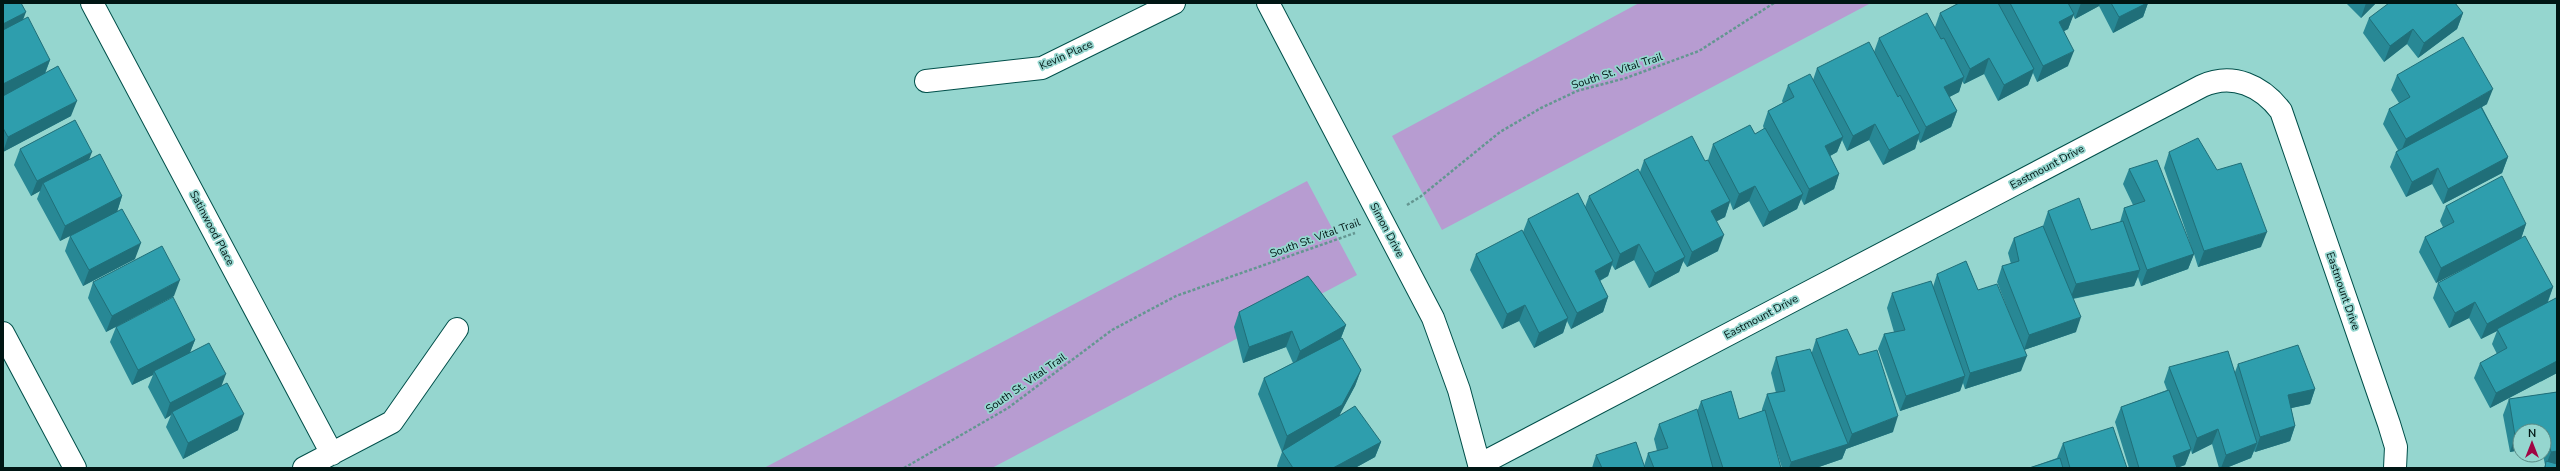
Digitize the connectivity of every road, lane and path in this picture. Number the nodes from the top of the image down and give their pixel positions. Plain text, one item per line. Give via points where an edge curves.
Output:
1 (92, 3) edge
2 (1174, 3) edge
3 (1268, 3) edge
4 (1774, 3) edge
5 (926, 81) dead end
6 (1382, 220) junction
7 (457, 329) dead end
8 (3, 333) edge
9 (332, 454) junction
10 (1480, 466) edge
11 (75, 468) edge
12 (304, 468) edge
13 (904, 468) edge
14 (2395, 468) edge

1 - 9 street, Satinwood Place
2 - 5 street, Kevin Place via 1042,68
3 - 6 street, Simon Drive
4 - 6 path, South St. Vital Trail via 1699,51 1626,78 1578,91 1541,108 1500,132 1420,197
6 - 10 street, Simon Drive via 1433,318 1459,390
6 - 13 path, South St. Vital Trail via 1353,234 1176,296 1112,330 1008,408
7 - 9 street via 392,422
8 - 11 street
9 - 12 street
10 - 14 street, Eastmount Drive via 2202,86 2222,80 2242,82 2261,90 2281,111 2389,424 2396,447

